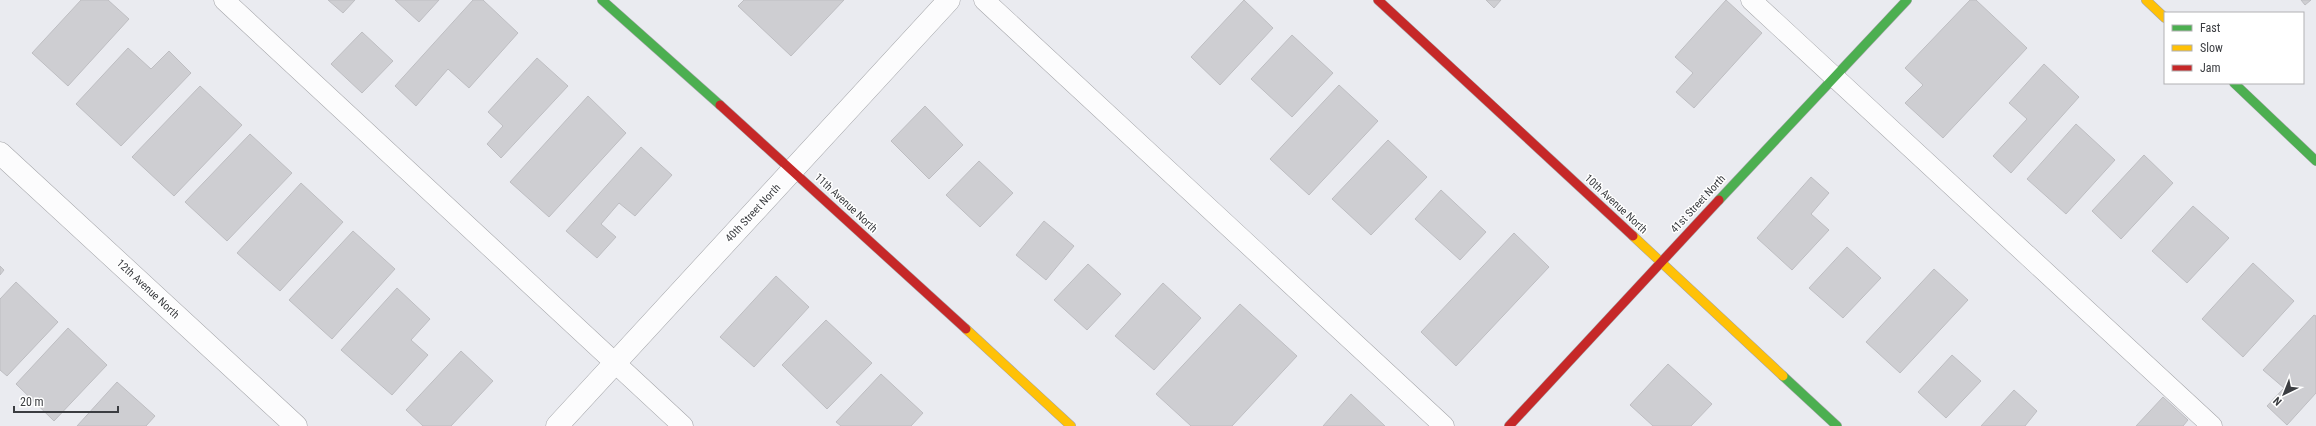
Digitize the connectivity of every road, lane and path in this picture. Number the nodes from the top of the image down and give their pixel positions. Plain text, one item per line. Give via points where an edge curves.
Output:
1 (224, 0) edge
2 (602, 0) edge
3 (949, 0) edge
4 (984, 0) edge
5 (1378, 0) edge
6 (1751, 0) edge
7 (1907, 0) edge
8 (2146, 0) edge
9 (2164, 17) edge
10 (1834, 78) junction
11 (2235, 84) edge
12 (0, 153) edge
13 (2316, 161) edge
14 (793, 170) junction
15 (1660, 262) junction
16 (614, 364) junction
17 (296, 426) edge
18 (557, 426) edge
19 (683, 426) edge
20 (1070, 426) edge
21 (1444, 426) edge
22 (1509, 426) edge
23 (1838, 426) edge
24 (2212, 426) edge

1 - 16 lane
2 - 14 street, 11th Avenue North
3 - 14 street, 40th Street North
4 - 21 lane
5 - 15 street, 10th Avenue North
6 - 10 lane
7 - 10 street, 41st Street North
8 - 9 street
10 - 15 street, 41st Street North
10 - 24 lane
11 - 13 street
12 - 17 street, 12th Avenue North
14 - 16 street, 40th Street North
14 - 20 street, 11th Avenue North
15 - 22 street, 41st Street North
15 - 23 street, 10th Avenue North
16 - 18 street, 40th Street North
16 - 19 lane

